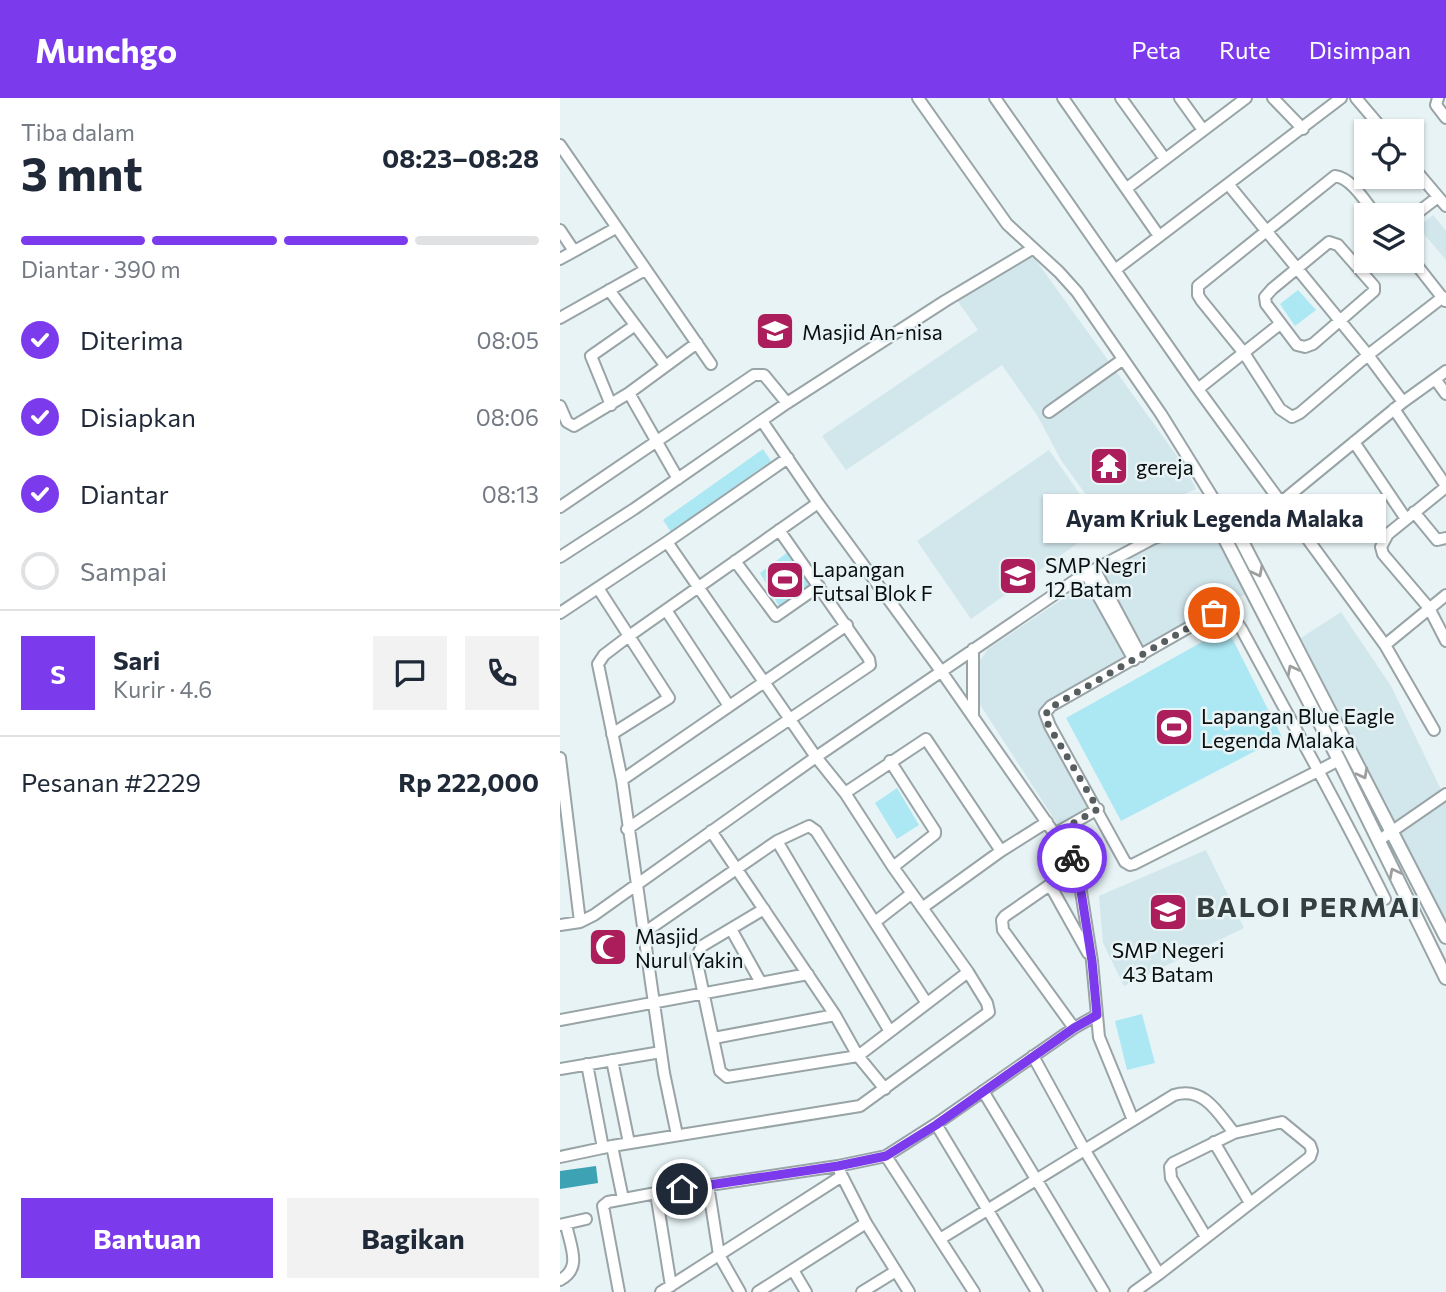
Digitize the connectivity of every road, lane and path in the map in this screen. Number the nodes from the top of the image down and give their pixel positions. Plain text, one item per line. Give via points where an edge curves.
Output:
1 (918, 98) edge
2 (995, 98) edge
3 (1063, 98) edge
4 (1121, 98) edge
5 (1180, 98) edge
6 (1246, 98) edge
7 (1273, 98) edge
8 (1341, 98) edge
9 (1356, 98) edge
10 (1438, 98) edge
11 (1446, 118) edge
12 (1374, 119) edge
13 (1303, 129) junction
14 (1203, 130) junction
15 (560, 145) edge
16 (1165, 159) junction
17 (1424, 180) edge
18 (1228, 184) junction
19 (1126, 188) junction
20 (1442, 202) edge
21 (1366, 203) edge
22 (1424, 211) edge
23 (616, 228) junction
24 (560, 230) edge
25 (1267, 231) junction
26 (1159, 236) junction
27 (1032, 249) junction
28 (574, 251) junction
29 (560, 259) edge
30 (1354, 263) edge
31 (1297, 269) junction
32 (645, 270) junction
33 (1115, 270) junction
34 (1363, 273) edge
35 (1423, 273) edge
36 (609, 290) junction
37 (1444, 300) edge
38 (560, 318) edge
39 (1339, 322) junction
40 (1280, 324) junction
41 (634, 326) junction
42 (697, 343) junction
43 (1244, 353) junction
44 (1368, 355) junction
45 (1122, 360) junction
46 (711, 364) dead end
47 (665, 365) junction
48 (1446, 371) edge
49 (1435, 379) junction
50 (1198, 389) junction
51 (629, 393) junction
52 (1446, 394) edge
53 (787, 403) junction
54 (611, 405) junction
55 (1398, 405) junction
56 (560, 406) edge
57 (1049, 412) dead end
58 (762, 421) junction
59 (658, 442) junction
60 (1354, 442) junction
61 (788, 458) junction
62 (678, 479) junction
63 (1446, 487) edge
64 (818, 503) junction
65 (1280, 503) junction
66 (560, 507) edge
67 (1223, 514) junction
68 (1410, 515) junction
69 (779, 530) junction
70 (1446, 538) edge
71 (667, 542) junction
72 (560, 557) edge
73 (735, 561) junction
74 (1090, 572) junction
75 (699, 586) junction
76 (819, 586) junction
77 (598, 588) junction
78 (1446, 595) edge
79 (1429, 608) junction
80 (666, 610) junction
81 (560, 613) edge
82 (847, 625) junction
83 (629, 636) junction
84 (1446, 641) edge
85 (1385, 645) junction
86 (973, 649) junction
87 (1138, 658) junction
88 (941, 671) junction
89 (765, 681) junction
90 (729, 706) junction
91 (973, 716) junction
92 (790, 717) junction
93 (1434, 730) dead end
94 (612, 734) junction
95 (816, 757) junction
96 (560, 758) edge
97 (1339, 760) junction
98 (890, 761) junction
99 (1318, 771) junction
100 (622, 780) junction
101 (845, 793) junction
102 (1446, 794) edge
103 (1098, 809) junction
104 (1047, 821) junction
105 (627, 829) junction
106 (1392, 830) junction
107 (711, 831) junction
108 (1056, 833) junction
109 (777, 841) junction
110 (1378, 841) junction
111 (1001, 851) junction
112 (1077, 866) junction
113 (892, 867) junction
114 (737, 869) junction
115 (636, 885) junction
116 (1050, 885) junction
117 (911, 894) junction
118 (1385, 899) dead end
119 (922, 908) junction
120 (764, 909) junction
121 (580, 922) junction
122 (875, 922) junction
123 (560, 925) edge
124 (731, 929) junction
125 (645, 932) junction
126 (1446, 937) edge
127 (1092, 961) junction
128 (968, 972) junction
129 (807, 974) junction
130 (1446, 978) edge
131 (760, 981) junction
132 (704, 992) junction
133 (655, 1001) junction
134 (926, 1002) junction
135 (835, 1015) junction
136 (1097, 1015) junction
137 (560, 1020) edge
138 (1074, 1028) junction
139 (889, 1030) junction
140 (714, 1038) junction
141 (661, 1052) junction
142 (858, 1056) junction
143 (1034, 1056) junction
144 (612, 1060) junction
145 (587, 1064) junction
146 (560, 1069) edge
147 (885, 1089) junction
148 (983, 1091) junction
149 (1133, 1120) junction
150 (936, 1125) junction
151 (1234, 1133) junction
152 (677, 1135) junction
153 (1214, 1142) junction
154 (629, 1143) junction
155 (608, 1147) junction
156 (1084, 1149) junction
157 (886, 1156) junction
158 (560, 1157) edge
159 (840, 1171) junction
160 (1037, 1179) junction
161 (708, 1185) junction
162 (656, 1193) junction
163 (622, 1199) junction
164 (1250, 1203) junction
165 (988, 1211) junction
166 (586, 1219) dead end
167 (866, 1223) junction
168 (563, 1224) edge
169 (1206, 1237) junction
170 (940, 1239) junction
171 (719, 1255) junction
172 (793, 1270) junction
173 (896, 1271) junction
174 (1159, 1274) junction
175 (560, 1280) edge
176 (666, 1289) edge
177 (619, 1292) edge
178 (740, 1292) edge
179 (758, 1292) edge
180 (806, 1292) edge
181 (862, 1292) edge
182 (909, 1292) edge
183 (974, 1292) edge
184 (1037, 1292) edge
185 (1104, 1292) edge
186 (1133, 1292) edge

1 - 27 street via 993,206
2 - 33 street
3 - 19 street
4 - 16 street
5 - 14 street
6 - 14 street
7 - 13 street
8 - 13 street
9 - 12 street
10 - 11 street via 1436,105
13 - 18 street
14 - 16 street
15 - 23 street
16 - 19 street
17 - 20 street
18 - 25 street
18 - 26 street
19 - 26 street
20 - 22 street
21 - 25 street via 1348,182 1335,176
23 - 28 street
23 - 32 street
24 - 28 street
25 - 31 street
25 - 43 street via 1197,289
26 - 33 street
27 - 45 street via 1073,287
27 - 53 street
28 - 29 street
30 - 31 street via 1338,245 1329,243
31 - 39 street
31 - 40 street via 1265,298
32 - 36 street
32 - 42 street
33 - 50 street
34 - 39 street via 1374,291
35 - 37 street
36 - 38 street
36 - 41 street
37 - 44 street
39 - 40 street via 1305,347 1297,345
39 - 44 street
40 - 43 street
41 - 47 street
41 - 54 street via 591,356
42 - 46 street
42 - 47 street
43 - 44 street via 1280,409 1292,416
43 - 50 street
44 - 55 street
45 - 57 street
45 - 67 street
47 - 51 street
48 - 49 street
49 - 52 street
49 - 55 street
50 - 65 street
51 - 54 street
51 - 59 street
53 - 58 street
53 - 59 street via 764,375 754,375
54 - 56 street via 574,426
55 - 60 street
55 - 63 street
58 - 61 street
58 - 62 street
59 - 62 street
59 - 66 street
60 - 65 street
60 - 68 street
61 - 64 street
61 - 71 street
62 - 72 street
63 - 68 street
64 - 69 street
64 - 88 street
65 - 67 street
65 - 85 street
67 - 74 street via 1152,539
97 -> 67 street via 1221,531
67 -> 106 street via 1236,528
68 - 70 street via 1437,540
68 - 79 street via 1388,534 1381,547
69 - 73 street
69 - 76 street
71 - 75 street
71 - 77 street
73 - 75 street
73 - 76 street via 776,616
74 - 86 street
74 - 87 street
75 - 80 street
75 - 89 street
76 - 82 street
77 - 81 street
77 - 83 street
78 - 79 street
79 - 84 street
79 - 85 street
80 - 83 street
80 - 90 street
82 - 89 street
82 - 92 street via 870,666
83 - 94 street via 598,664
83 - 94 street via 669,698
85 - 93 street
86 - 88 street
86 - 91 street
87 - 99 street via 1214,613 1234,617
87 - 103 street via 1045,713
88 - 91 street
88 - 95 street
89 - 90 street
89 - 92 street
90 - 100 street
91 - 104 street
92 - 95 street
92 - 105 street
94 - 100 street
95 - 101 street
95 - 107 street
96 - 121 street
97 - 99 street
97 - 110 street
98 - 101 street
98 - 111 street via 926,739
98 - 113 street via 935,831
99 - 103 street via 1130,865
99 - 118 street
100 - 105 street
101 - 113 street
102 - 106 street
103 - 108 street
104 - 108 street
104 - 111 street
105 - 115 street
106 - 110 street
106 - 126 street
107 - 114 street
107 - 115 street
108 - 112 street
109 - 114 street
109 - 122 street via 812,827
109 - 139 street
130 -> 110 street
111 - 119 street
112 - 116 street
112 - 127 street
113 - 117 street
114 - 120 street
114 - 125 street
115 - 121 street
115 - 125 street
116 - 127 street
116 - 138 street via 1005,916 1003,930
117 - 119 street
117 - 122 street
119 - 128 street
120 - 124 street
120 - 129 street
121 - 123 street
122 - 134 street
124 - 131 street
124 - 132 street via 698,952 696,965
125 - 133 street
127 - 136 street
128 - 134 street
128 - 147 street via 987,1003 987,1015
129 - 131 street
129 - 135 street
131 - 132 street
132 - 133 street
132 - 140 street
133 - 137 street
133 - 141 street
134 - 139 street
135 - 140 street
135 - 142 street
136 - 138 street
136 - 149 street via 1102,1046
138 - 143 street
139 - 142 street
140 - 142 street via 720,1071 727,1077
141 - 144 street
141 - 152 street
142 - 147 street
143 - 148 street
143 - 156 street
144 - 145 street
144 - 154 street
145 - 146 street
145 - 155 street
147 - 152 street via 850,1108
148 - 150 street
148 - 160 street
149 - 151 street via 1174,1095 1189,1092 1208,1099
149 - 156 street
150 - 157 street
150 - 165 street
151 - 153 street
151 - 164 street via 1282,1122 1312,1151
152 - 154 street
153 - 164 street
153 - 169 street via 1170,1167 1171,1178
154 - 155 street
155 - 158 street
155 - 163 street
156 - 160 street
156 - 174 street
157 - 159 street
157 - 170 street
159 - 161 street
159 - 167 street
159 - 171 street
160 - 165 street
160 - 185 street
161 - 162 street
161 - 171 street
162 - 163 street
162 - 176 street
163 - 177 street via 603,1206
164 - 169 street
165 - 170 street
165 - 184 street
166 - 168 street
167 - 172 street
167 - 173 street
168 - 175 street via 574,1264
169 - 174 street
170 - 183 street
171 - 176 street
171 - 178 street
172 - 179 street
172 - 180 street
173 - 181 street
173 - 182 street
174 - 186 street

